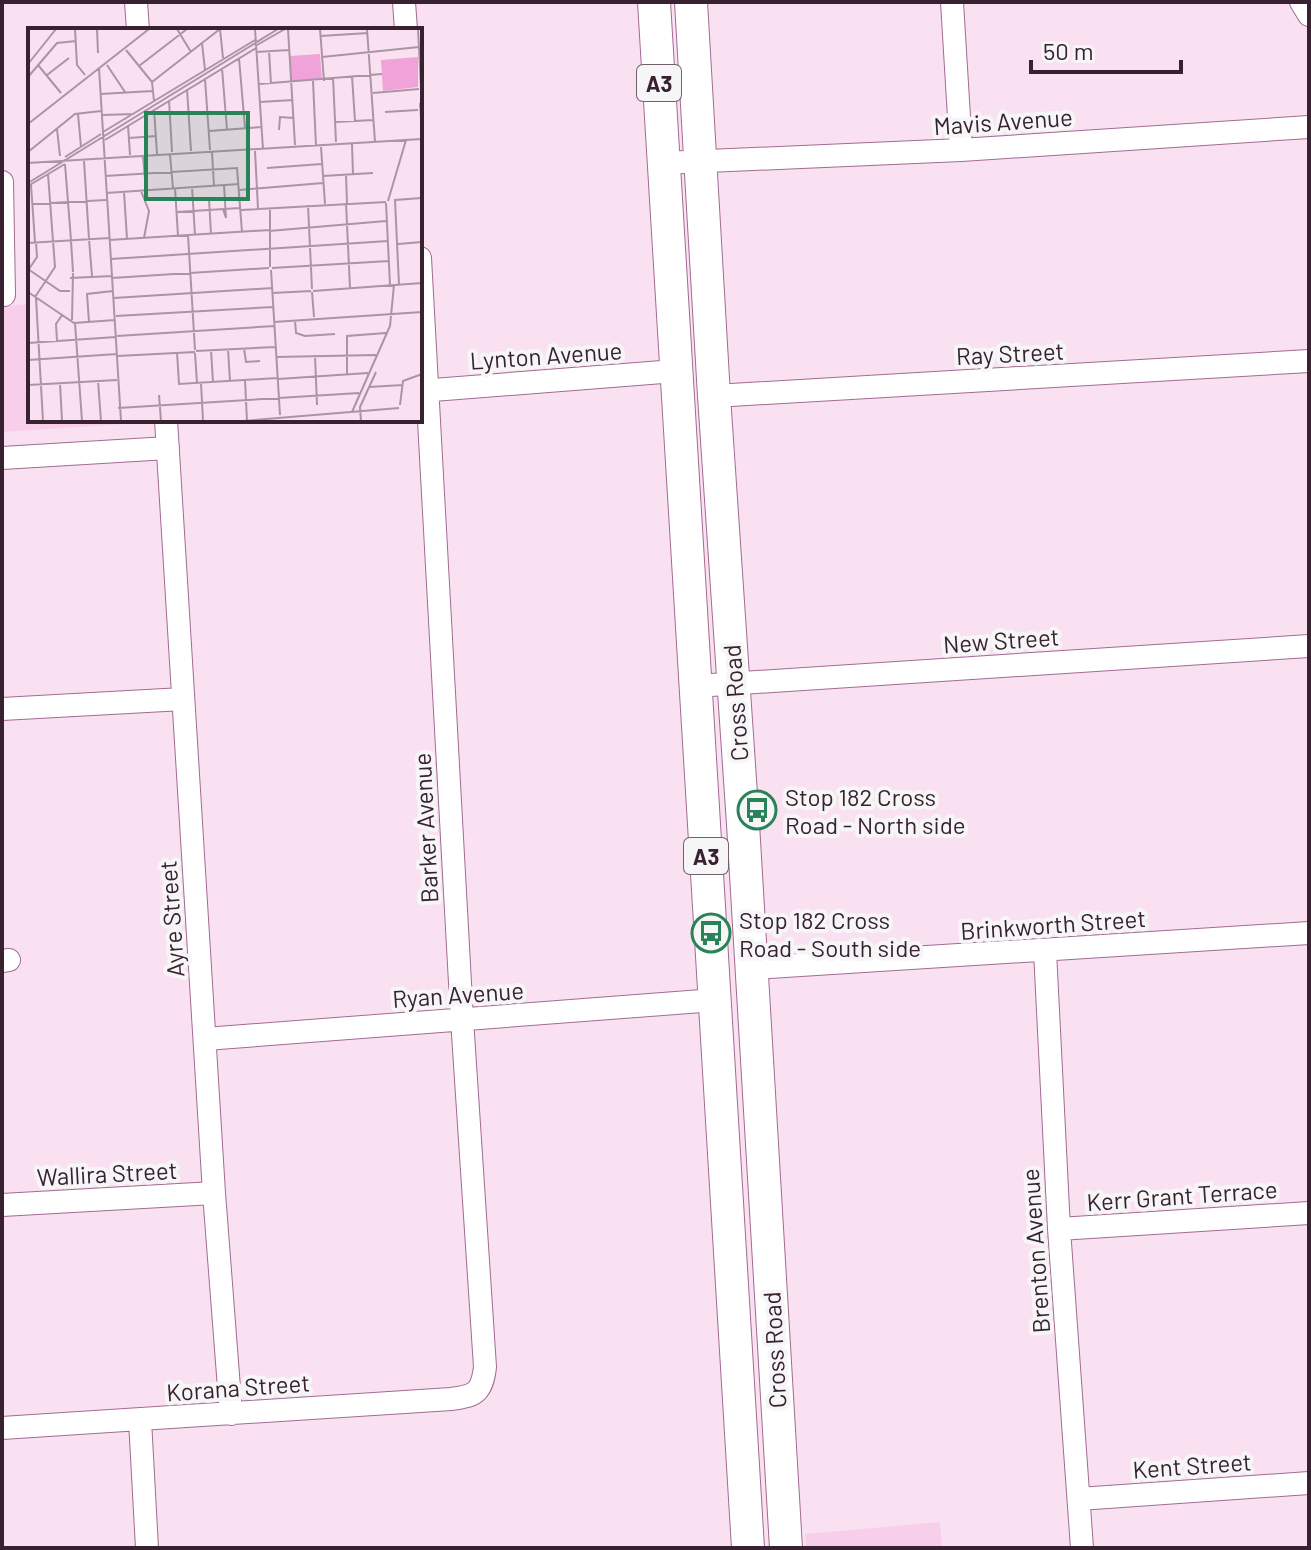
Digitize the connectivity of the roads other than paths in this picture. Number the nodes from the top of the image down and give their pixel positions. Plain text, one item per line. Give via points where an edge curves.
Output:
1 (136, 2) edge
2 (404, 2) edge
3 (654, 2) edge
4 (691, 2) edge
5 (952, 2) edge
6 (1301, 2) edge
7 (1309, 15) edge
8 (138, 28) edge
9 (406, 28) edge
10 (1309, 127) edge
11 (961, 150) junction
12 (700, 162) junction
13 (663, 163) junction
14 (2, 182) edge
15 (4, 295) edge
16 (422, 324) edge
17 (1309, 361) edge
18 (675, 371) junction
19 (424, 390) edge
20 (714, 396) junction
21 (166, 422) edge
22 (168, 448) junction
23 (2, 458) edge
24 (1309, 646) edge
25 (734, 684) junction
26 (696, 686) junction
27 (183, 699) junction
28 (2, 709) edge
29 (1309, 933) edge
30 (1045, 951) junction
31 (752, 968) junction
32 (715, 1000) junction
33 (462, 1019) junction
34 (205, 1039) junction
35 (724, 1143) junction
36 (763, 1149) junction
37 (765, 1183) junction
38 (214, 1193) junction
39 (727, 1196) junction
40 (2, 1205) edge
41 (1309, 1213) edge
42 (1059, 1229) junction
43 (476, 1392) joint
44 (231, 1414) junction
45 (140, 1420) junction
46 (2, 1428) edge
47 (1309, 1483) edge
48 (1079, 1499) junction
49 (147, 1548) edge
50 (748, 1548) edge
51 (786, 1548) edge
52 (1082, 1548) edge

1 - 8 street
2 - 9 street
3 - 13 highway, Cross Road / A3
4 - 12 highway, Cross Road / A3
5 - 11 street
6 - 7 street
10 - 11 street, Mavis Avenue
11 - 12 street, Mavis Avenue
12 - 13 street, Mavis Avenue
12 - 20 highway, Cross Road / A3
13 - 18 highway, Cross Road / A3
14 - 15 street
16 - 19 street, Barker Avenue
17 - 20 street, Ray Street
18 - 19 street, Lynton Avenue
18 - 26 highway, Cross Road / A3
19 - 33 street, Barker Avenue
20 - 25 highway, Cross Road / A3
21 - 22 street, Ayre Street
22 - 23 street
22 - 27 street, Ayre Street
24 - 25 street, New Street
25 - 26 street, New Street
25 - 31 highway, Cross Road / A3
26 - 32 highway, Cross Road / A3
27 - 28 street
27 - 34 street, Ayre Street
29 - 30 street, Brinkworth Street
30 - 31 street, Brinkworth Street
30 - 42 street, Brenton Avenue
31 - 36 highway, Cross Road / A3
32 - 33 street, Ryan Avenue
32 - 35 highway, Cross Road / A3
33 - 34 street, Ryan Avenue
33 - 43 street, Barker Avenue via 485,1367
34 - 38 street, Ayre Street
35 - 36 highway via 751,1156
35 - 39 highway, Cross Road / A3
36 - 37 highway, Cross Road / A3
37 - 39 highway via 738,1184
37 - 51 highway, Cross Road / A3
38 - 40 street, Wallira Street
38 - 44 street, Ayre Street
39 - 50 highway, Cross Road / A3
41 - 42 street, Kerr Grant Terrace
42 - 48 street, Brenton Avenue
43 - 44 street, Korana Street via 451,1399
44 - 45 street, Korana Street
45 - 46 street, Korana Street
45 - 49 street
47 - 48 street, Kent Street
48 - 52 street, Brenton Avenue

